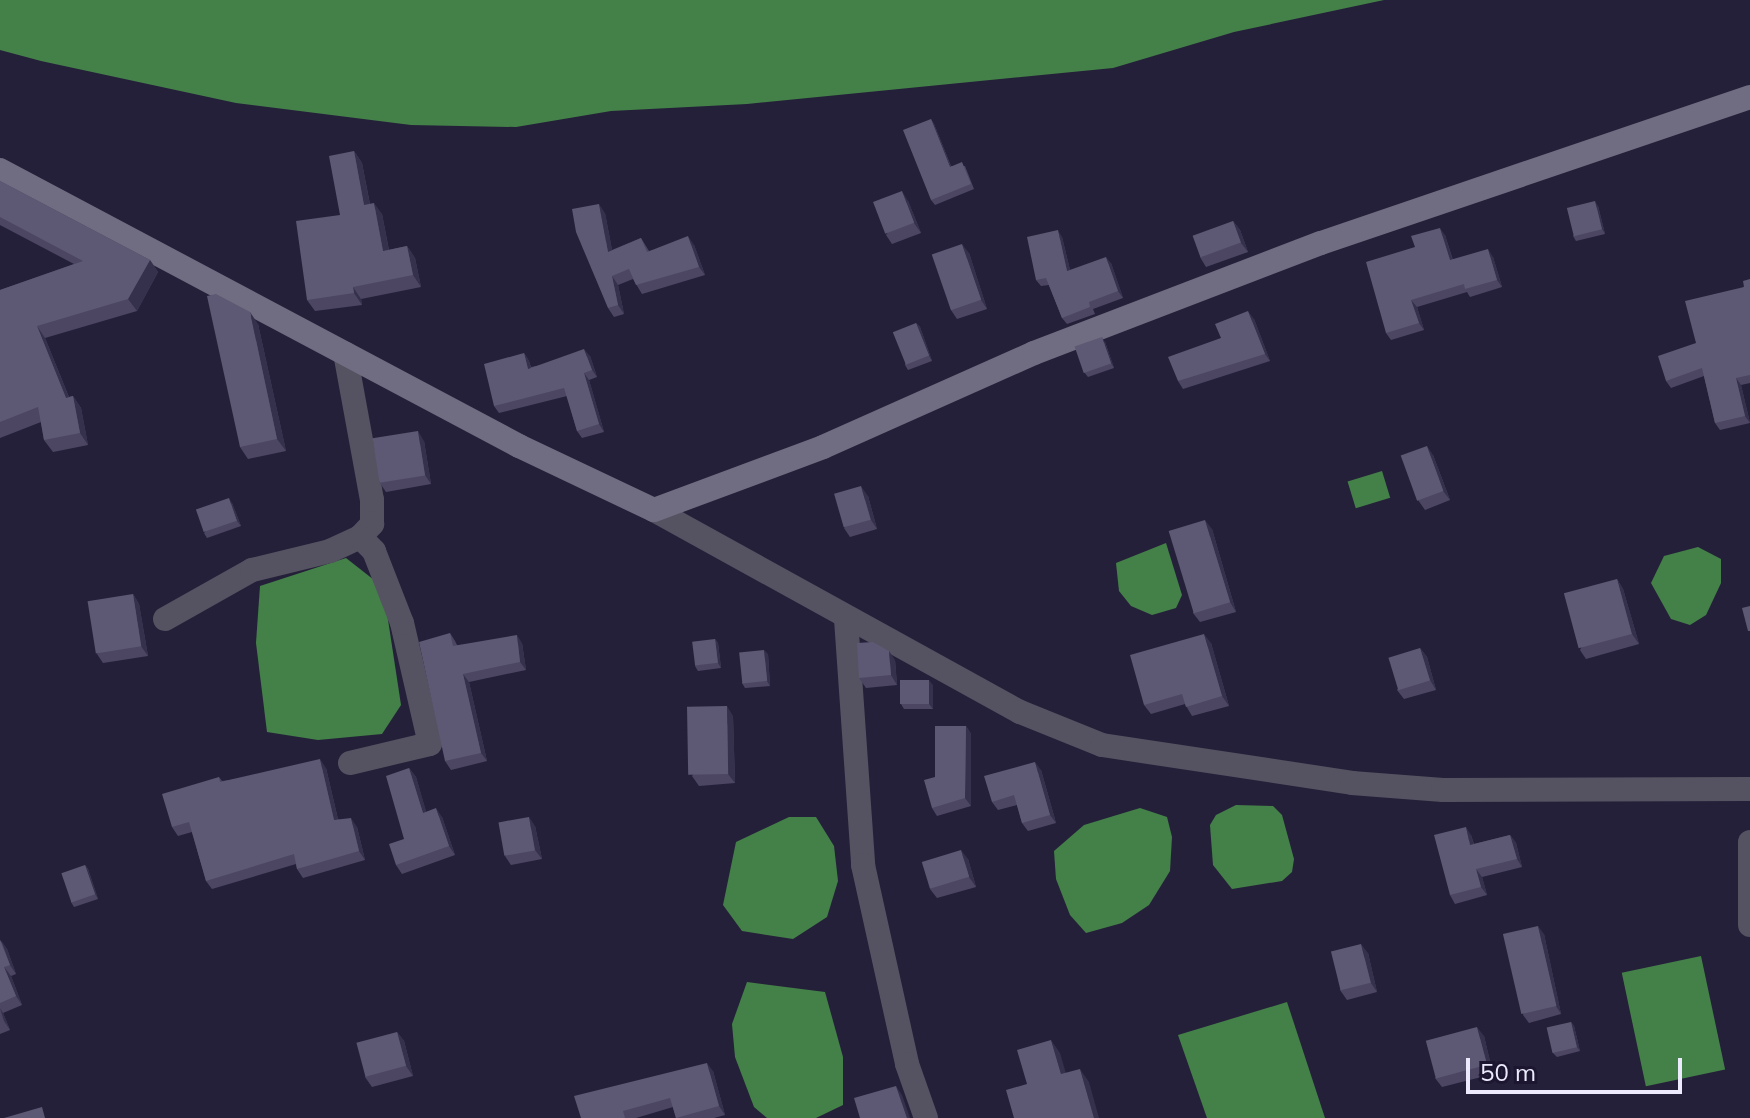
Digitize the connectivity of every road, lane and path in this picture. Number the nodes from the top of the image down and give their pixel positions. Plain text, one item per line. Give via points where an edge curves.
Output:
1 (1750, 97) edge
2 (0, 170) edge
3 (345, 353) junction
4 (654, 510) junction
5 (360, 537) junction
6 (165, 619) dead end
7 (846, 619) junction
8 (350, 763) dead end
9 (1750, 789) edge
10 (1750, 842) edge
11 (1750, 925) edge
12 (926, 1118) edge

1 - 4 street via 1321,243 1034,353 823,447
2 - 3 street
3 - 4 street via 519,446
3 - 5 street via 372,500 372,524
4 - 7 street
5 - 6 street via 330,551 252,570
5 - 8 street via 374,551 402,623 430,744
7 - 9 street via 1020,712 1102,745 1352,783 1443,790
7 - 12 street via 863,865 907,1064
10 - 11 street

